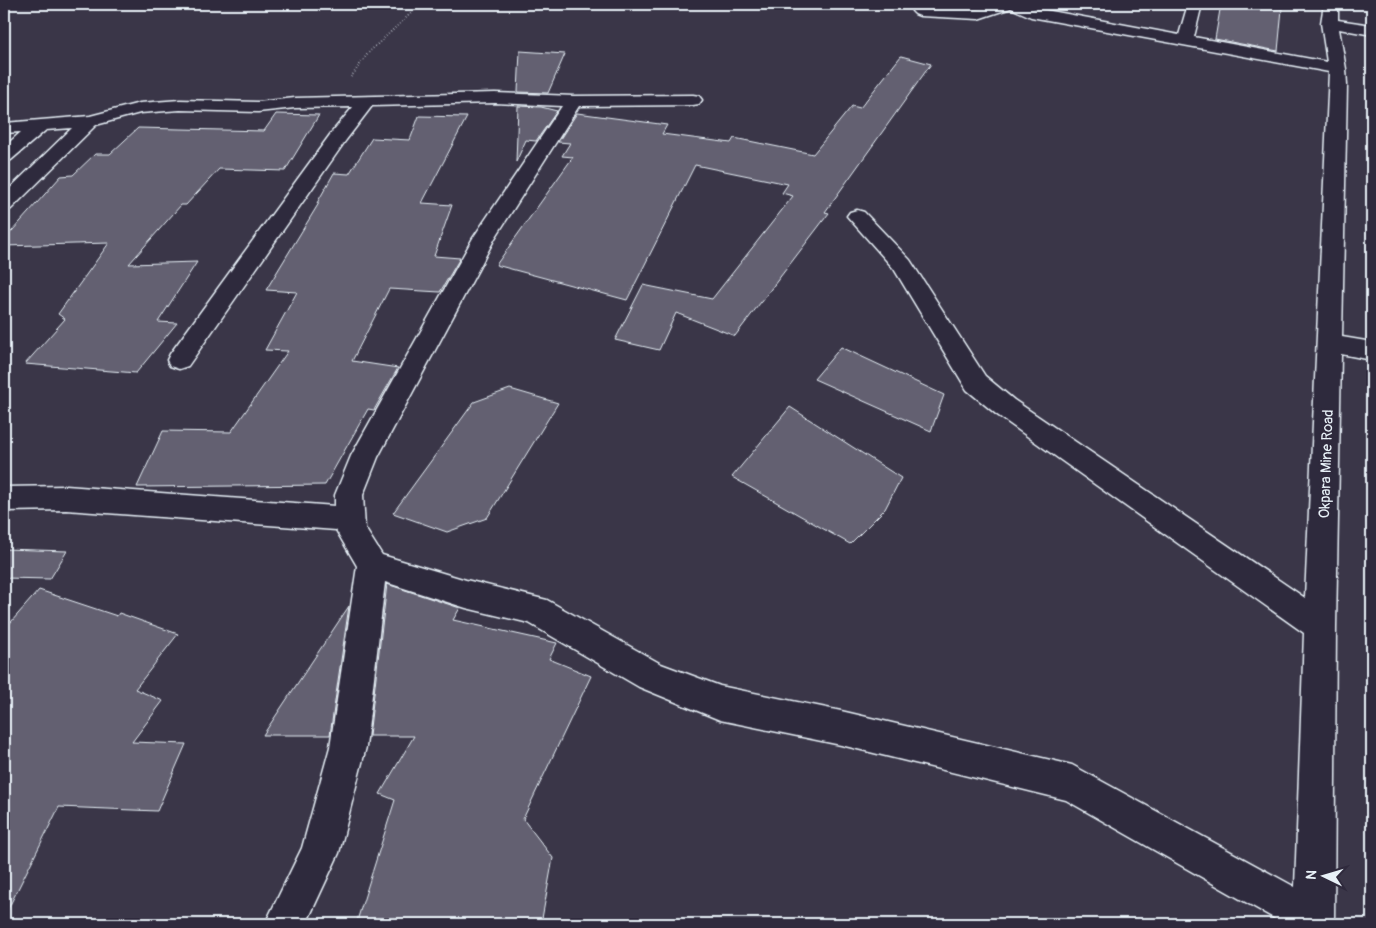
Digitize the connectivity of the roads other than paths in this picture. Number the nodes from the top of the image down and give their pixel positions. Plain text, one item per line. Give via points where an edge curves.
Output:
1 (921, 4) edge
2 (1009, 4) edge
3 (1014, 4) edge
4 (1195, 4) edge
5 (1330, 13) edge
6 (1372, 30) edge
7 (1185, 40) junction
8 (1338, 69) junction
9 (693, 100) dead end
10 (367, 101) junction
11 (574, 101) junction
12 (90, 121) junction
13 (41, 125) junction
14 (4, 128) edge
15 (4, 156) edge
16 (4, 205) edge
17 (857, 216) dead end
18 (1331, 344) junction
19 (1372, 351) edge
20 (179, 360) dead end
21 (4, 499) edge
22 (351, 519) junction
23 (372, 565) junction
24 (1320, 626) junction
25 (1314, 922) edge
26 (285, 924) edge

1 - 2 street via 920,11 978,14
3 - 7 street via 1031,12
4 - 7 street
5 - 6 street
5 - 8 street, Okpara Mine Road
7 - 8 street
8 - 18 street, Okpara Mine Road
9 - 11 street
10 - 11 street via 495,98
10 - 12 street via 258,107 180,105 140,108
10 - 20 street
11 - 22 street via 484,238 366,456 349,495
12 - 13 street
12 - 16 street
13 - 14 street
13 - 15 street
17 - 24 street via 902,265 976,383
18 - 19 street
18 - 24 street, Okpara Mine Road
21 - 22 street via 66,498
22 - 23 street via 352,530
23 - 25 street via 466,594 536,610 651,676 720,703 1072,783
23 - 26 street via 348,747 320,853
24 - 25 street, Okpara Mine Road

